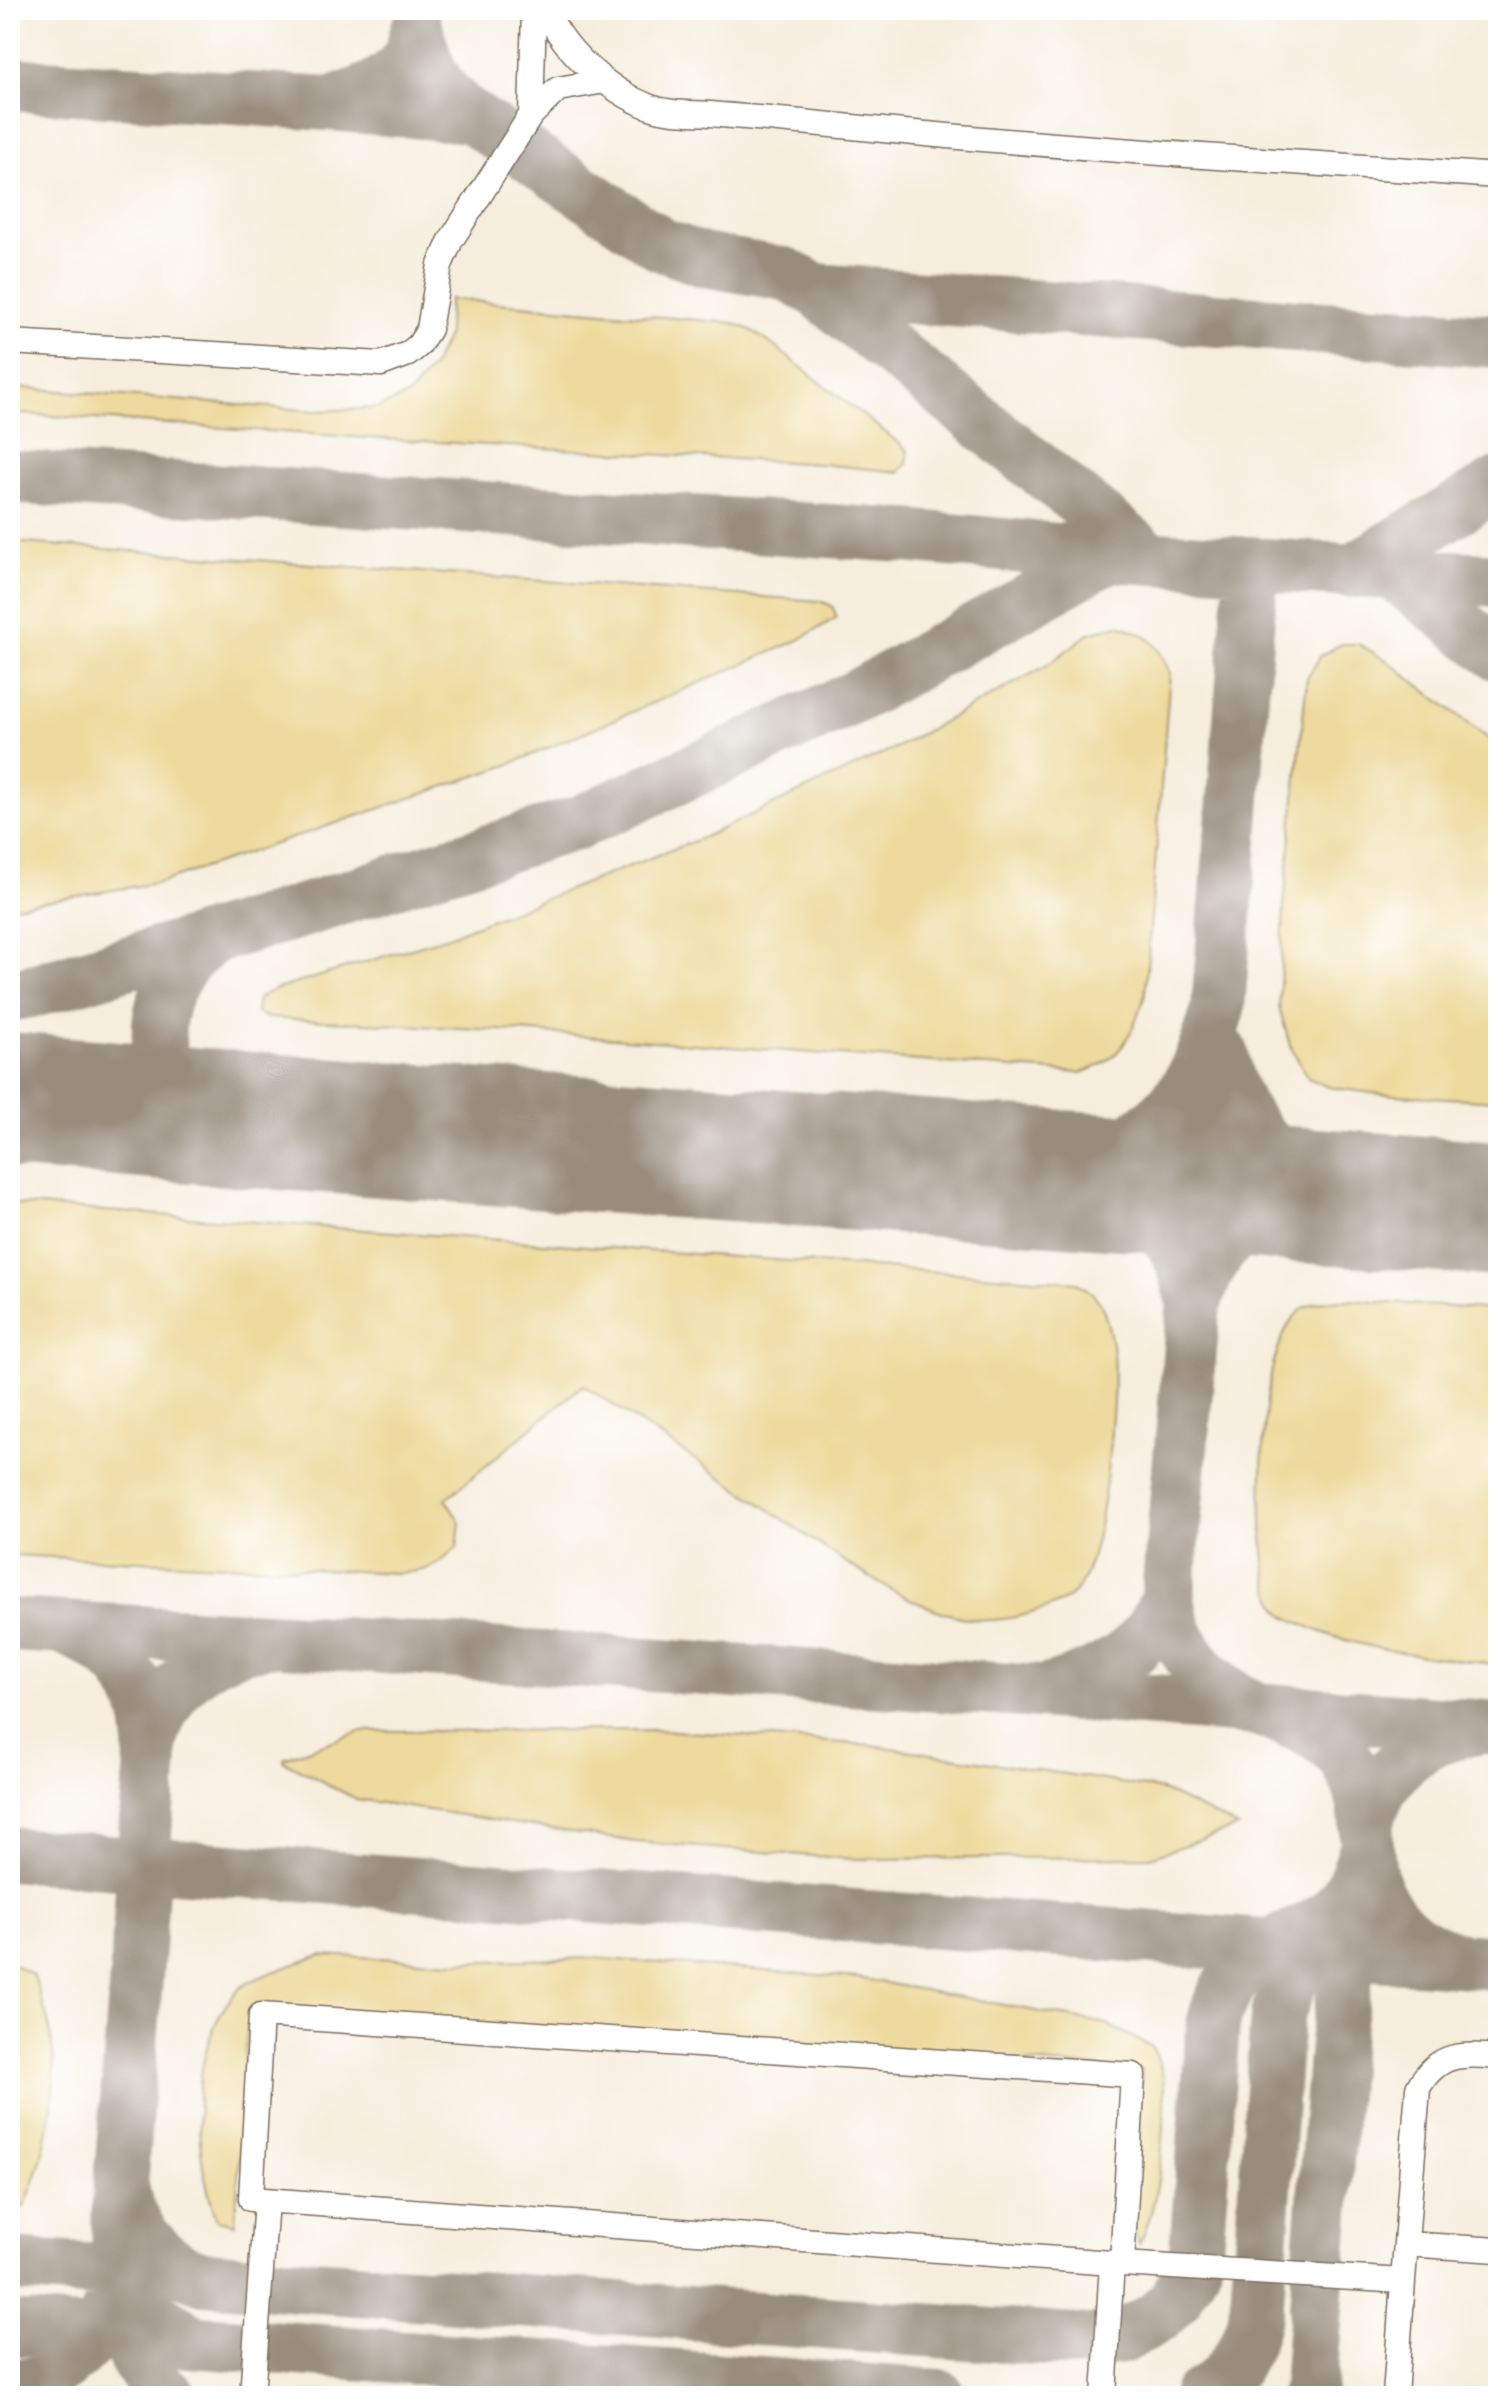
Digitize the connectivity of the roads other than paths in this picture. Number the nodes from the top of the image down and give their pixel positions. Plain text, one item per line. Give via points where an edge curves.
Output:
1 (534, 10) edge
2 (546, 10) edge
3 (605, 81) junction
4 (531, 115) junction
5 (1498, 176) edge
6 (10, 342) edge
7 (1498, 2057) edge
8 (258, 2200) junction
9 (1406, 2244) junction
10 (1498, 2250) edge
11 (1117, 2263) junction
12 (1403, 2281) junction
13 (252, 2396) edge
14 (1104, 2396) edge
15 (1395, 2396) edge

1 - 4 lane
2 - 3 lane via 581,60
3 - 4 lane via 558,89
3 - 5 lane via 669,113
4 - 6 lane via 451,240 440,265 429,329 408,354 381,364
7 - 9 lane via 1442,2060 1418,2088
8 - 11 lane
8 - 11 lane via 261,2015 1133,2075
8 - 13 lane
9 - 10 lane
9 - 12 lane
11 - 12 lane
11 - 14 lane
12 - 15 lane

